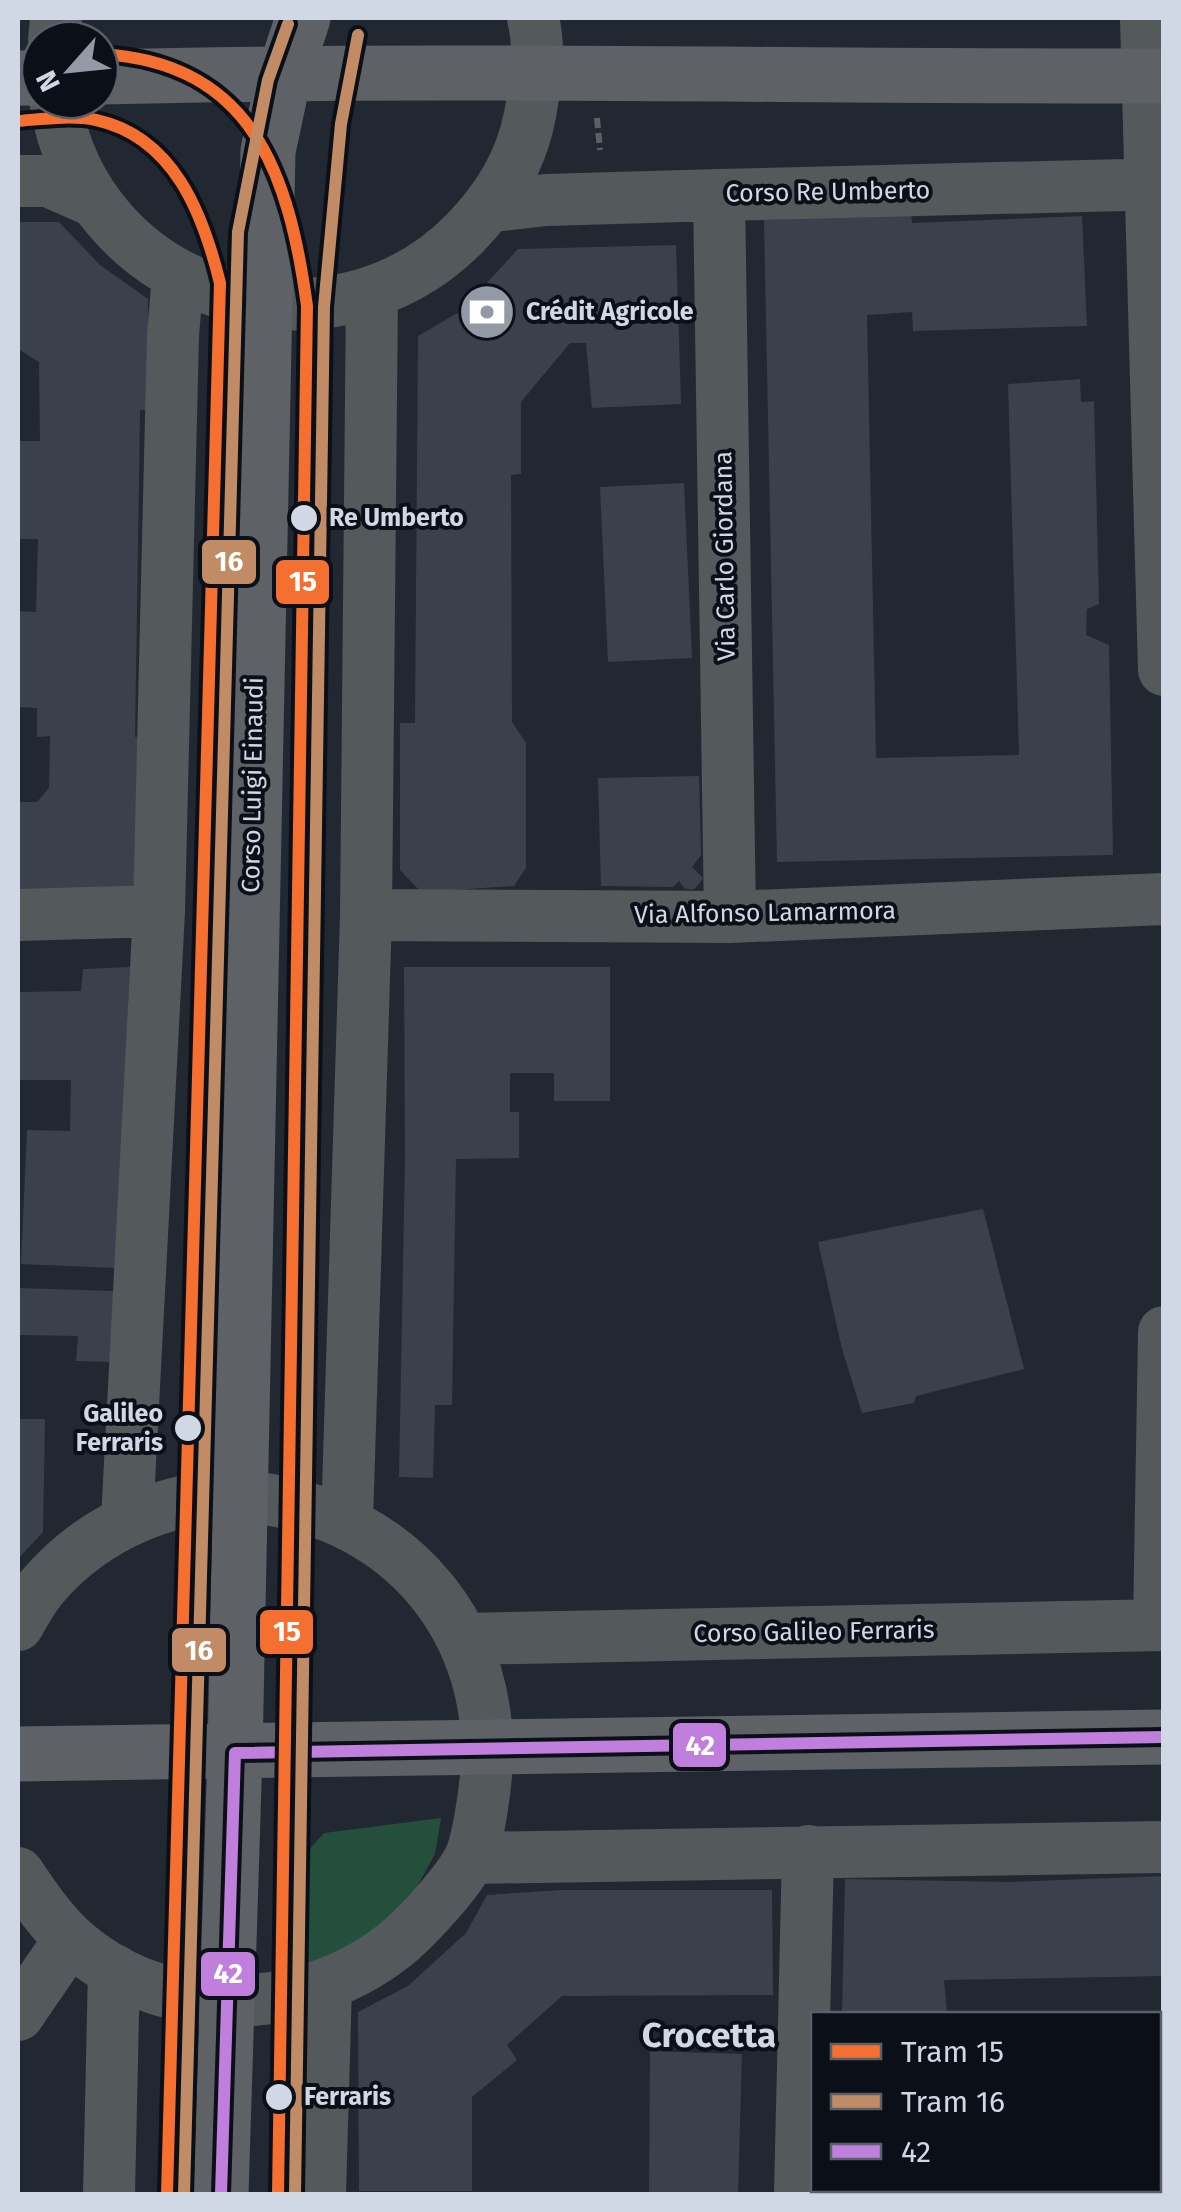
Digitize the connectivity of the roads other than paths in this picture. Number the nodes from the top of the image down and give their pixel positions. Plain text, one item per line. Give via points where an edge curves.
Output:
1 (303, 18) edge
2 (533, 18) edge
3 (1146, 18) edge
4 (538, 73) junction
5 (120, 76) edge
6 (284, 76) junction
7 (1156, 76) edge
8 (61, 120) edge
9 (18, 181) edge
10 (1157, 184) edge
11 (719, 194) junction
12 (96, 202) junction
13 (492, 206) junction
14 (178, 276) junction
15 (372, 294) junction
16 (264, 304) junction
17 (1164, 670) edge
18 (1164, 899) edge
19 (159, 912) junction
20 (366, 915) junction
21 (18, 916) edge
22 (730, 916) junction
23 (1164, 1332) edge
24 (239, 1496) junction
25 (127, 1520) junction
26 (347, 1522) junction
27 (1161, 1624) edge
28 (18, 1625) edge
29 (464, 1639) junction
30 (1164, 1736) edge
31 (489, 1747) junction
32 (235, 1753) junction
33 (18, 1754) edge
34 (1164, 1848) edge
35 (808, 1851) junction
36 (470, 1858) junction
37 (18, 1873) edge
38 (70, 1939) junction
39 (114, 1970) junction
40 (326, 1986) junction
41 (226, 2002) junction
42 (18, 2015) edge
43 (109, 2194) edge
44 (221, 2194) edge
45 (320, 2194) edge
46 (800, 2194) edge

1 - 6 main road, Corso Luigi Einaudi
2 - 4 street
3 - 7 street
4 - 6 main road
4 - 7 main road
4 - 13 street via 525,142
5 - 6 main road
6 - 16 main road, Corso Luigi Einaudi via 268,152
7 - 10 street
8 - 12 street via 73,162
9 - 12 street via 48,181
10 - 11 street, Corso Re Umberto
10 - 17 street
11 - 13 street, Corso Re Umberto
11 - 22 street, Via Carlo Giordana
12 - 14 street via 132,244
13 - 15 street via 439,259
14 - 16 street
14 - 19 street
15 - 16 street via 307,306
15 - 20 street
16 - 24 main road, Corso Luigi Einaudi
18 - 22 street, Via Alfonso Lamarmora
19 - 21 street
19 - 25 street
20 - 22 street, Via Alfonso Lamarmora
20 - 26 street
23 - 27 street
24 - 25 street via 185,1501
24 - 26 street via 288,1502
24 - 32 main road, Corso Luigi Einaudi
25 - 28 street via 76,1553 41,1588
26 - 29 street via 391,1548 430,1588
27 - 29 street, Corso Galileo Ferraris
29 - 31 street via 483,1693
30 - 31 main road
31 - 32 main road
31 - 36 street
32 - 33 main road
32 - 41 main road, Corso Luigi Einaudi
34 - 35 street
35 - 36 street
35 - 46 street
36 - 40 street via 423,1920 378,1959
37 - 38 street
38 - 39 street
38 - 42 street
39 - 41 street via 172,1994
39 - 43 street
40 - 41 street
40 - 45 street
41 - 44 main road, Corso Luigi Einaudi

